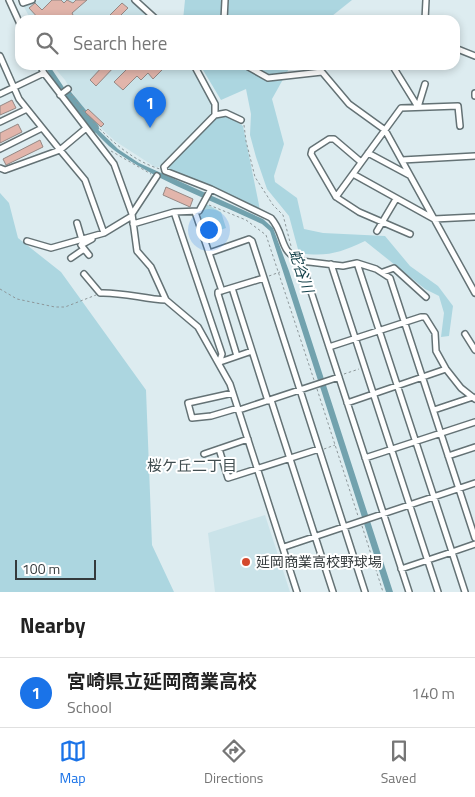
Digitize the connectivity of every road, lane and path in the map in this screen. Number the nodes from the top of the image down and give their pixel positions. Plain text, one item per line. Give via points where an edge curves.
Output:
1 (9, 0) edge
2 (22, 0) edge
3 (32, 0) edge
4 (135, 0) edge
5 (225, 0) edge
6 (426, 0) edge
7 (16, 15) edge
8 (152, 15) edge
9 (224, 15) edge
10 (426, 15) edge
11 (460, 50) edge
12 (0, 56) edge
13 (475, 56) edge
14 (42, 70) edge
15 (197, 70) edge
16 (254, 70) edge
17 (395, 70) edge
18 (44, 73) junction
19 (425, 84) dead end
20 (15, 87) junction
21 (67, 90) joint
22 (0, 94) edge
23 (60, 95) junction
24 (418, 107) junction
25 (27, 109) junction
26 (215, 115) junction
27 (241, 120) joint
28 (0, 122) edge
29 (460, 126) dead end
30 (42, 128) junction
31 (85, 129) junction
32 (385, 130) junction
33 (0, 149) edge
34 (102, 149) junction
35 (60, 150) junction
36 (368, 153) junction
37 (475, 156) edge
38 (402, 160) junction
39 (361, 162) junction
40 (0, 168) edge
41 (165, 169) junction
42 (353, 174) junction
43 (156, 176) joint
44 (410, 176) junction
45 (210, 190) junction
46 (336, 197) junction
47 (396, 199) junction
48 (204, 200) junction
49 (174, 212) junction
50 (195, 212) junction
51 (132, 215) junction
52 (475, 217) edge
53 (434, 219) junction
54 (383, 221) junction
55 (77, 223) dead end
56 (133, 224) junction
57 (377, 231) dead end
58 (103, 234) junction
59 (410, 234) dead end
60 (82, 240) junction
61 (27, 241) dead end
62 (84, 249) junction
63 (209, 253) junction
64 (89, 255) dead end
65 (71, 258) dead end
66 (299, 260) junction
67 (357, 263) junction
68 (331, 264) junction
69 (280, 272) junction
70 (383, 272) junction
71 (84, 274) dead end
72 (264, 278) junction
73 (232, 288) junction
74 (0, 289) edge
75 (222, 291) junction
76 (100, 293) junction
77 (475, 293) edge
78 (426, 297) dead end
79 (166, 300) junction
80 (405, 322) junction
81 (380, 330) junction
82 (465, 334) dead end
83 (355, 338) junction
84 (329, 347) junction
85 (474, 347) edge
86 (252, 351) junction
87 (237, 356) junction
88 (219, 363) junction
89 (364, 367) junction
90 (446, 369) junction
91 (338, 376) junction
92 (423, 377) junction
93 (316, 385) junction
94 (398, 385) junction
95 (300, 390) junction
96 (233, 393) junction
97 (373, 394) junction
98 (474, 398) edge
99 (270, 400) junction
100 (347, 402) junction
101 (238, 409) junction
102 (434, 410) junction
103 (475, 422) edge
104 (441, 434) junction
105 (248, 439) junction
106 (416, 441) junction
107 (335, 445) junction
108 (475, 447) edge
109 (219, 449) junction
110 (391, 449) junction
111 (319, 450) junction
112 (204, 454) dead end
113 (448, 456) junction
114 (365, 458) junction
115 (290, 459) junction
116 (258, 468) junction
117 (475, 483) edge
118 (459, 488) junction
119 (434, 497) junction
120 (409, 505) junction
121 (383, 513) junction
122 (360, 522) junction
123 (344, 527) junction
124 (315, 537) junction
125 (475, 538) edge
126 (475, 544) edge
127 (284, 547) junction
128 (452, 552) junction
129 (428, 560) junction
130 (401, 569) junction
131 (298, 592) edge
132 (333, 592) edge
133 (365, 592) edge
134 (383, 592) edge
135 (409, 592) edge
136 (438, 592) edge
137 (465, 592) edge

1 - 7 street
2 - 3 street via 23,3
4 - 8 street
5 - 9 street
6 - 10 street
11 - 13 street
12 - 20 street
14 - 18 street
15 - 26 street via 215,104
16 - 32 street via 268,78 322,72 349,104
17 - 24 street
18 - 20 street
18 - 23 street
19 - 24 street
20 - 22 street
20 - 25 street
21 - 23 street
21 - 41 path via 84,113 114,141 144,163
23 - 31 street
24 - 29 street via 458,106
24 - 32 street via 401,108
25 - 28 street
25 - 30 street
26 - 27 street via 226,113
26 - 41 street
27 - 66 path via 255,177 273,205 284,215 291,246
30 - 33 street
30 - 35 street
31 - 34 street
31 - 35 street
32 - 36 street
32 - 38 street
34 - 43 path via 112,151
34 - 51 street via 114,164
35 - 40 street via 5,170
35 - 58 street via 85,180
36 - 39 street
36 - 44 street
37 - 38 street
38 - 44 street
39 - 42 street
39 - 46 street via 334,139 312,150 311,154
41 - 45 street
42 - 46 street
42 - 47 street
43 - 51 street
44 - 53 street
45 - 48 street
45 - 66 street via 272,218 287,253
46 - 54 street via 359,212
47 - 53 street
47 - 54 street
48 - 50 street via 199,211
48 - 69 path via 261,229
49 - 50 street
49 - 56 street
49 - 88 street via 222,354
50 - 63 street
51 - 56 street
51 - 58 street
52 - 53 street
53 - 77 street
54 - 57 street
54 - 59 street
55 - 60 street
56 - 79 street via 137,251 151,267
58 - 60 street
58 - 62 street via 81,245
60 - 61 street via 52,248
62 - 64 street
62 - 65 street
63 - 72 street via 252,241
63 - 75 street
66 - 68 street
66 - 84 street
67 - 68 street
67 - 70 street
67 - 81 street
68 - 83 street
69 - 72 path
69 - 93 path
70 - 78 street via 394,268
70 - 80 street via 390,278
71 - 76 street
72 - 73 street
72 - 95 street
73 - 75 street
73 - 86 street
74 - 76 path via 17,299 65,307
75 - 87 street via 218,294
76 - 79 street via 115,292
79 - 88 street via 198,327
80 - 81 street
80 - 90 street via 425,317 435,333 436,352
80 - 92 street
81 - 83 street
81 - 94 street
82 - 85 street
83 - 84 street
83 - 89 street
84 - 91 street
86 - 87 street
86 - 99 street
87 - 88 street
88 - 96 street
89 - 91 path
89 - 97 street
90 - 92 street
90 - 98 street
91 - 93 street
91 - 100 street
92 - 94 street
92 - 102 street
93 - 95 street
93 - 107 path
94 - 97 street
94 - 106 street
95 - 99 street
95 - 111 street
96 - 101 street
96 - 101 street via 188,403 192,418
97 - 100 street
97 - 110 street
98 - 102 street
99 - 101 street
99 - 115 street
100 - 114 street
101 - 105 street
102 - 104 street
103 - 104 street
104 - 106 street
104 - 113 street
105 - 109 street
105 - 116 street
106 - 110 street
106 - 119 street
107 - 111 path
107 - 122 path
108 - 113 street
109 - 112 street
109 - 116 street via 228,478
110 - 114 street
110 - 120 street
111 - 115 street
111 - 123 street
113 - 118 street
114 - 121 street
115 - 116 street
115 - 124 street
116 - 127 street
117 - 118 street
118 - 119 street
118 - 125 street
119 - 120 street
119 - 128 street
120 - 121 street
120 - 129 street
121 - 122 street
121 - 130 street
122 - 123 street
122 - 134 path
123 - 124 street
123 - 133 street
124 - 127 street
124 - 132 street
126 - 128 street
127 - 131 street
128 - 129 street
128 - 137 street
129 - 130 street
129 - 136 street
130 - 135 street

